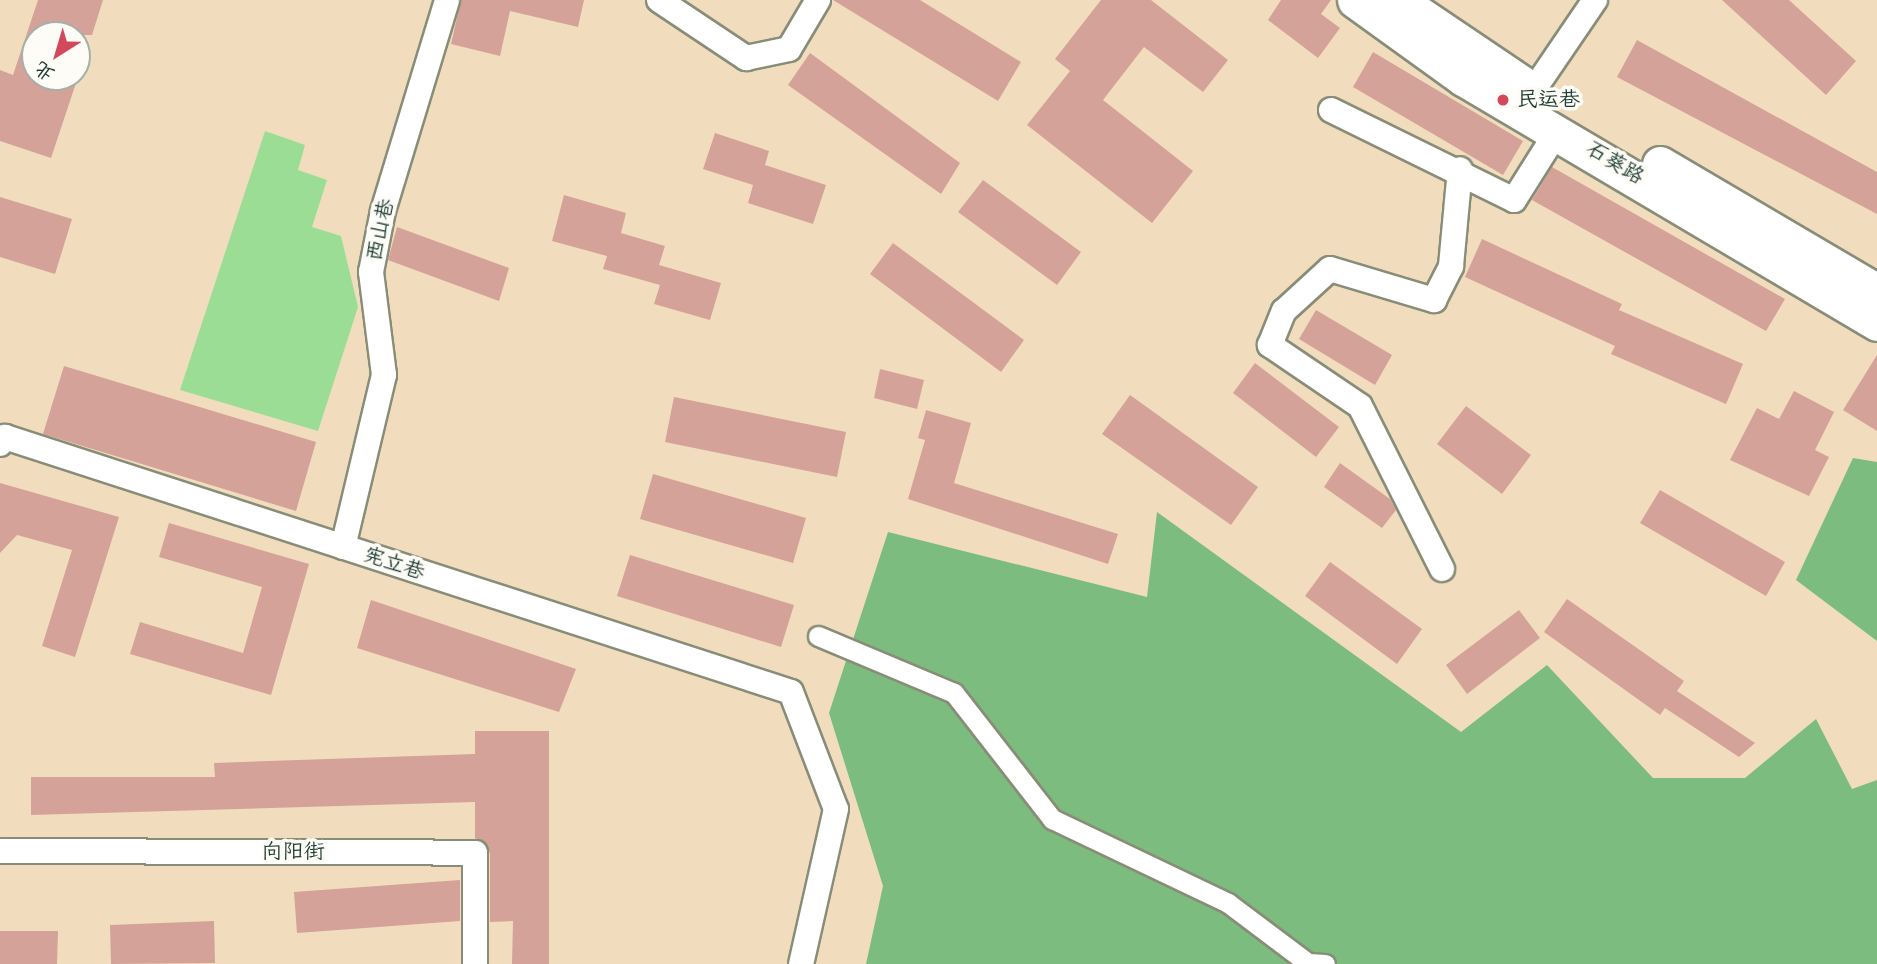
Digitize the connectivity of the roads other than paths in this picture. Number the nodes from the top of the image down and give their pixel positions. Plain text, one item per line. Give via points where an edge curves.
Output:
1 (447, 0) edge
2 (659, 0) edge
3 (817, 0) edge
4 (1355, 0) edge
5 (1398, 0) edge
6 (1595, 0) edge
7 (1527, 99) junction
8 (1331, 110) dead end
9 (1558, 130) junction
10 (1460, 169) junction
11 (1877, 292) edge
12 (1877, 323) edge
13 (0, 444) edge
14 (342, 547) junction
15 (1442, 569) dead end
16 (818, 636) dead end
17 (0, 851) edge
18 (474, 964) edge
19 (802, 964) edge
20 (1325, 964) edge

1 - 14 street, 西山巷 via 374,260 384,375
2 - 3 street via 746,58 789,48
4 - 7 main road, 石葵路 via 1463,78
5 - 7 main road
6 - 7 street
7 - 9 main road, 石葵路
7 - 11 main road
8 - 10 street
9 - 10 street via 1514,200
9 - 12 main road, 石葵路
10 - 15 street via 1451,265 1434,300 1330,269 1284,311 1270,345 1360,406
13 - 14 street, 宪立巷 via 5,437
14 - 19 street, 宪立巷 via 791,692 836,809
16 - 20 street via 954,693 1052,819 1228,903 1308,963
17 - 18 street, 向阳街 via 475,853

